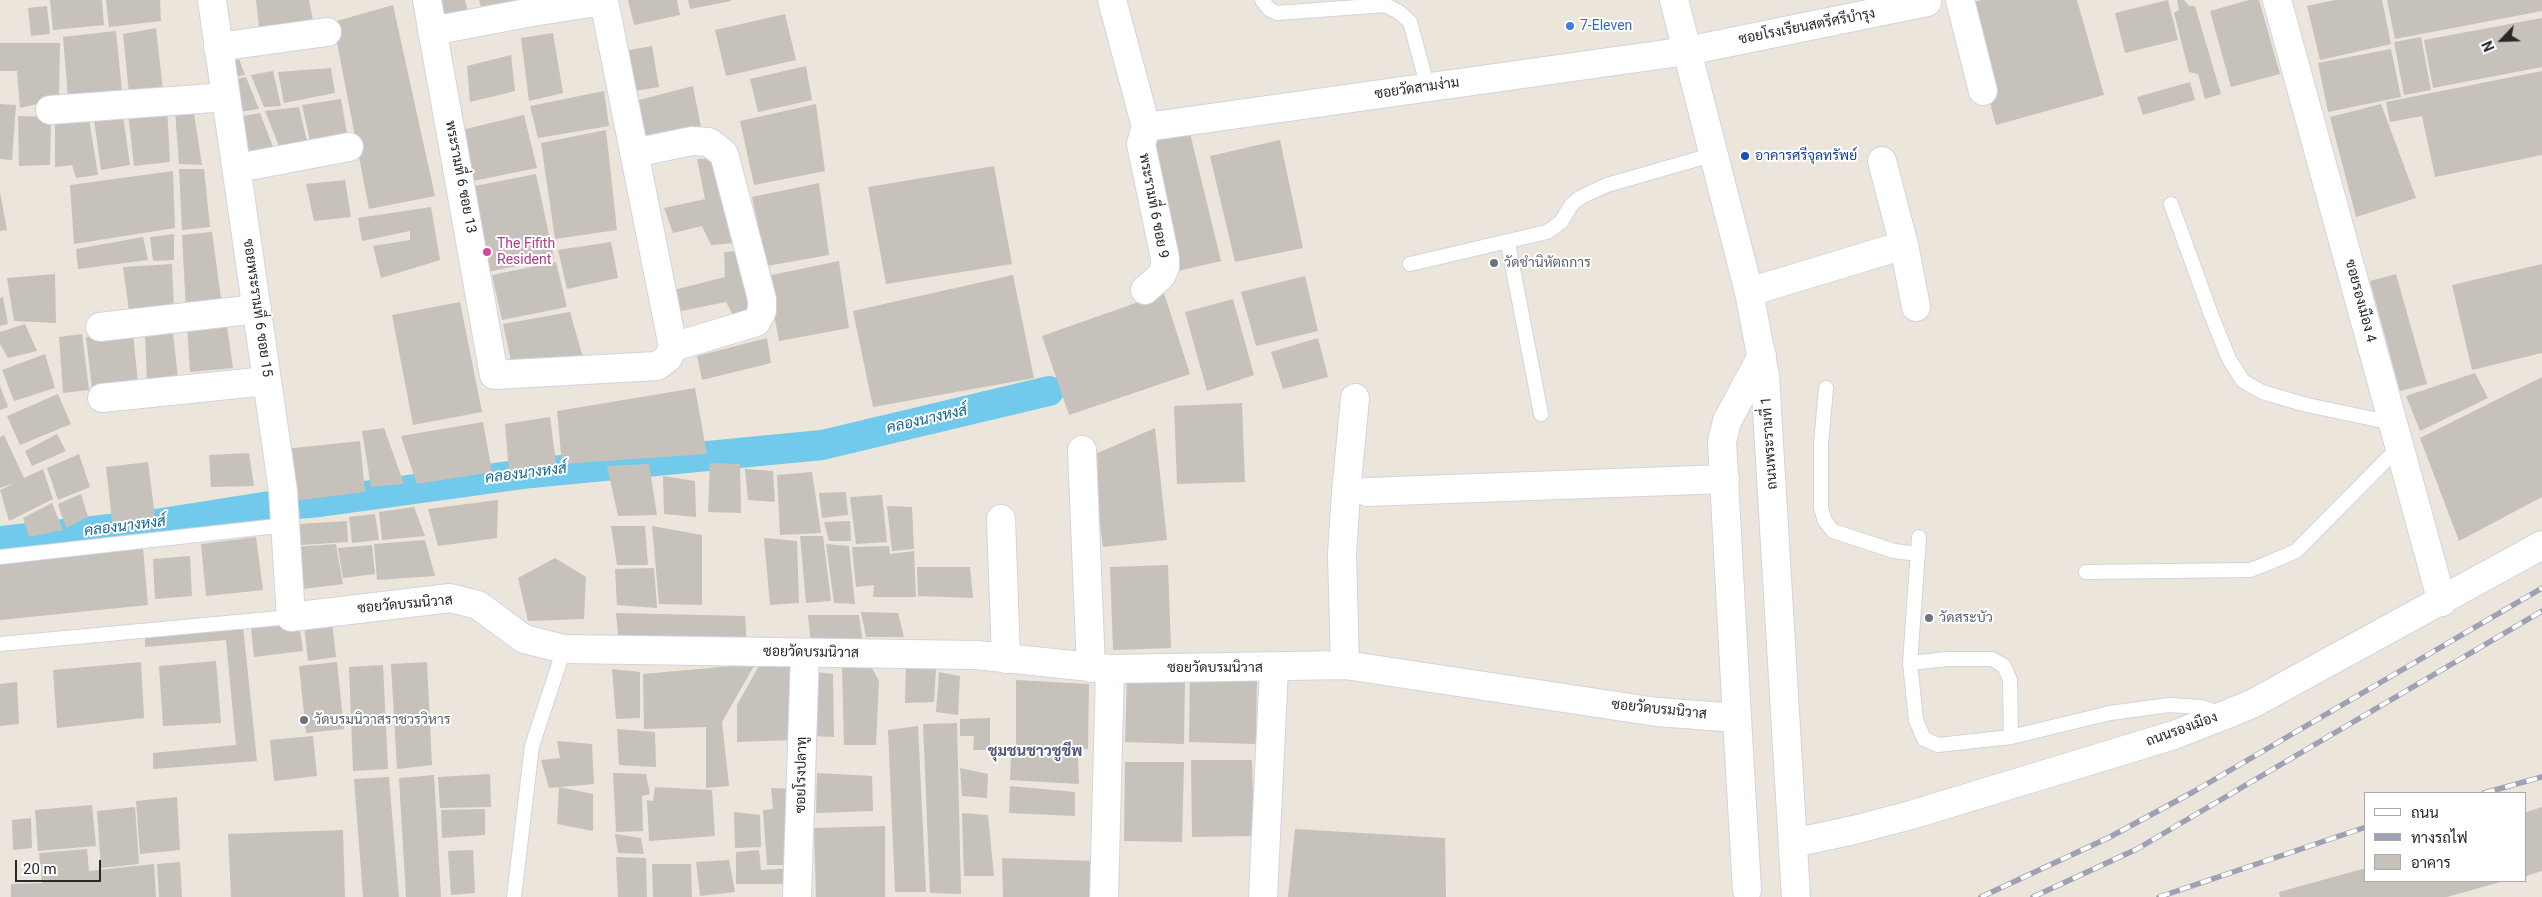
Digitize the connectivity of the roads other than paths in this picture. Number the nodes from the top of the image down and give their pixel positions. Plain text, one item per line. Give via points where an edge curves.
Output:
1 (212, 0) edge
2 (427, 0) edge
3 (613, 0) edge
4 (1112, 0) edge
5 (1262, 0) edge
6 (1674, 0) edge
7 (1960, 0) edge
8 (2277, 0) edge
9 (1927, 2) dead end
10 (432, 31) junction
11 (327, 32) dead end
12 (622, 36) dead end
13 (218, 47) junction
14 (1687, 51) junction
15 (1428, 88) junction
16 (1983, 90) dead end
17 (226, 97) junction
18 (50, 110) dead end
19 (1146, 127) junction
20 (349, 147) dead end
21 (634, 153) junction
22 (1715, 154) junction
23 (1882, 161) dead end
24 (238, 168) junction
25 (2171, 204) dead end
26 (1508, 243) junction
27 (1904, 245) junction
28 (1410, 264) dead end
29 (1145, 290) dead end
30 (1749, 292) junction
31 (1916, 307) dead end
32 (258, 309) junction
33 (100, 327) dead end
34 (673, 347) junction
35 (1762, 356) junction
36 (267, 381) junction
37 (1826, 388) dead end
38 (102, 398) dead end
39 (1355, 398) dead end
40 (1541, 414) dead end
41 (2396, 435) junction
42 (1082, 450) dead end
43 (1725, 479) junction
44 (1367, 492) dead end
45 (1001, 519) dead end
46 (286, 524) junction
47 (1919, 537) dead end
48 (2542, 545) edge
49 (1918, 554) junction
50 (0, 557) edge
51 (2086, 572) dead end
52 (2442, 602) junction
53 (291, 617) junction
54 (0, 644) edge
55 (564, 649) junction
56 (805, 653) junction
57 (1006, 659) junction
58 (1910, 663) junction
59 (1345, 665) junction
60 (1274, 668) junction
61 (1100, 669) junction
62 (2225, 715) junction
63 (1737, 718) junction
64 (2011, 737) junction
65 (1793, 843) junction
66 (1747, 890) dead end
67 (514, 897) edge
68 (797, 897) edge
69 (1104, 897) edge
70 (1263, 897) edge
71 (1796, 897) edge

1 - 13 street, ซอยพระรามที่ 6 ซอย 15
2 - 10 street, พระรามที่ 6 ซอย 13
3 - 12 street
4 - 19 street, พระรามที่ 6 ซอย 9
5 - 15 lane via 1277,13 1385,5 1399,12 1410,22
6 - 14 street, ถนนพระรามที่ 1
7 - 16 street
8 - 41 street, ซอยรองเมือง 4
9 - 14 street, ซอยโรงเรียนสตรีศรีบำรุง
10 - 21 street via 604,1
10 - 34 street, พระรามที่ 6 ซอย 13 via 494,374 657,366 668,358
11 - 13 street
13 - 17 street, ซอยพระรามที่ 6 ซอย 15
14 - 15 street, ซอยวัดสามง่าม
14 - 22 street, ถนนพระรามที่ 1
15 - 19 street, ซอยวัดสามง่าม
17 - 18 street
17 - 24 street, ซอยพระรามที่ 6 ซอย 15
19 - 29 street, พระรามที่ 6 ซอย 9 via 1141,144 1165,267
20 - 24 street
21 - 34 street
21 - 34 street via 692,141 709,142 724,154 762,299 762,311 756,322
22 - 26 lane via 1607,185 1572,204 1554,229
22 - 30 street, ถนนพระรามที่ 1
23 - 27 street
24 - 32 street, ซอยพระรามที่ 6 ซอย 15
25 - 41 lane via 2212,317 2243,380 2262,392
26 - 28 lane
26 - 40 lane
27 - 30 street
27 - 31 street
30 - 35 street, ถนนพระรามที่ 1
32 - 33 street
32 - 36 street, ซอยพระรามที่ 6 ซอย 15
35 - 43 street via 1727,421 1722,442
35 - 65 street, ถนนพระรามที่ 1 via 1767,395
36 - 38 street
36 - 46 street, ซอยพระรามที่ 6 ซอย 15
37 - 49 lane via 1821,444 1821,508 1825,521 1833,531 1894,551
39 - 59 street via 1342,554
41 - 51 lane via 2296,551 2250,570
41 - 52 street, ซอยรองเมือง 4
42 - 61 street
43 - 44 street
43 - 63 street
45 - 57 street
46 - 50 lane
46 - 53 street, ซอยพระรามที่ 6 ซอย 15
47 - 49 lane
48 - 52 street, ถนนรองเมือง
49 - 58 lane
52 - 62 street, ถนนรองเมือง via 2252,704
53 - 54 lane
53 - 55 street, ซอยวัดบรมนิวาส via 450,598 478,605 524,639
55 - 56 street, ซอยวัดบรมนิวาส
55 - 67 lane via 532,746
56 - 57 street, ซอยวัดบรมนิวาส via 976,655
56 - 68 street, ซอยโรงปลาทู
57 - 61 street, ซอยวัดบรมนิวาส
58 - 64 lane via 1916,720 1924,739 1938,745
58 - 64 lane via 1992,659 2004,666 2010,680
59 - 60 street, ซอยวัดบรมนิวาส
59 - 63 street, ซอยวัดบรมนิวาส via 1657,712
60 - 61 street, ซอยวัดบรมนิวาส
60 - 70 street
61 - 69 street
62 - 64 lane via 2202,707 2169,705 2110,713
62 - 65 street, ถนนรองเมือง via 2174,735 1911,815
63 - 66 street
65 - 71 street, ถนนพระรามที่ 1

